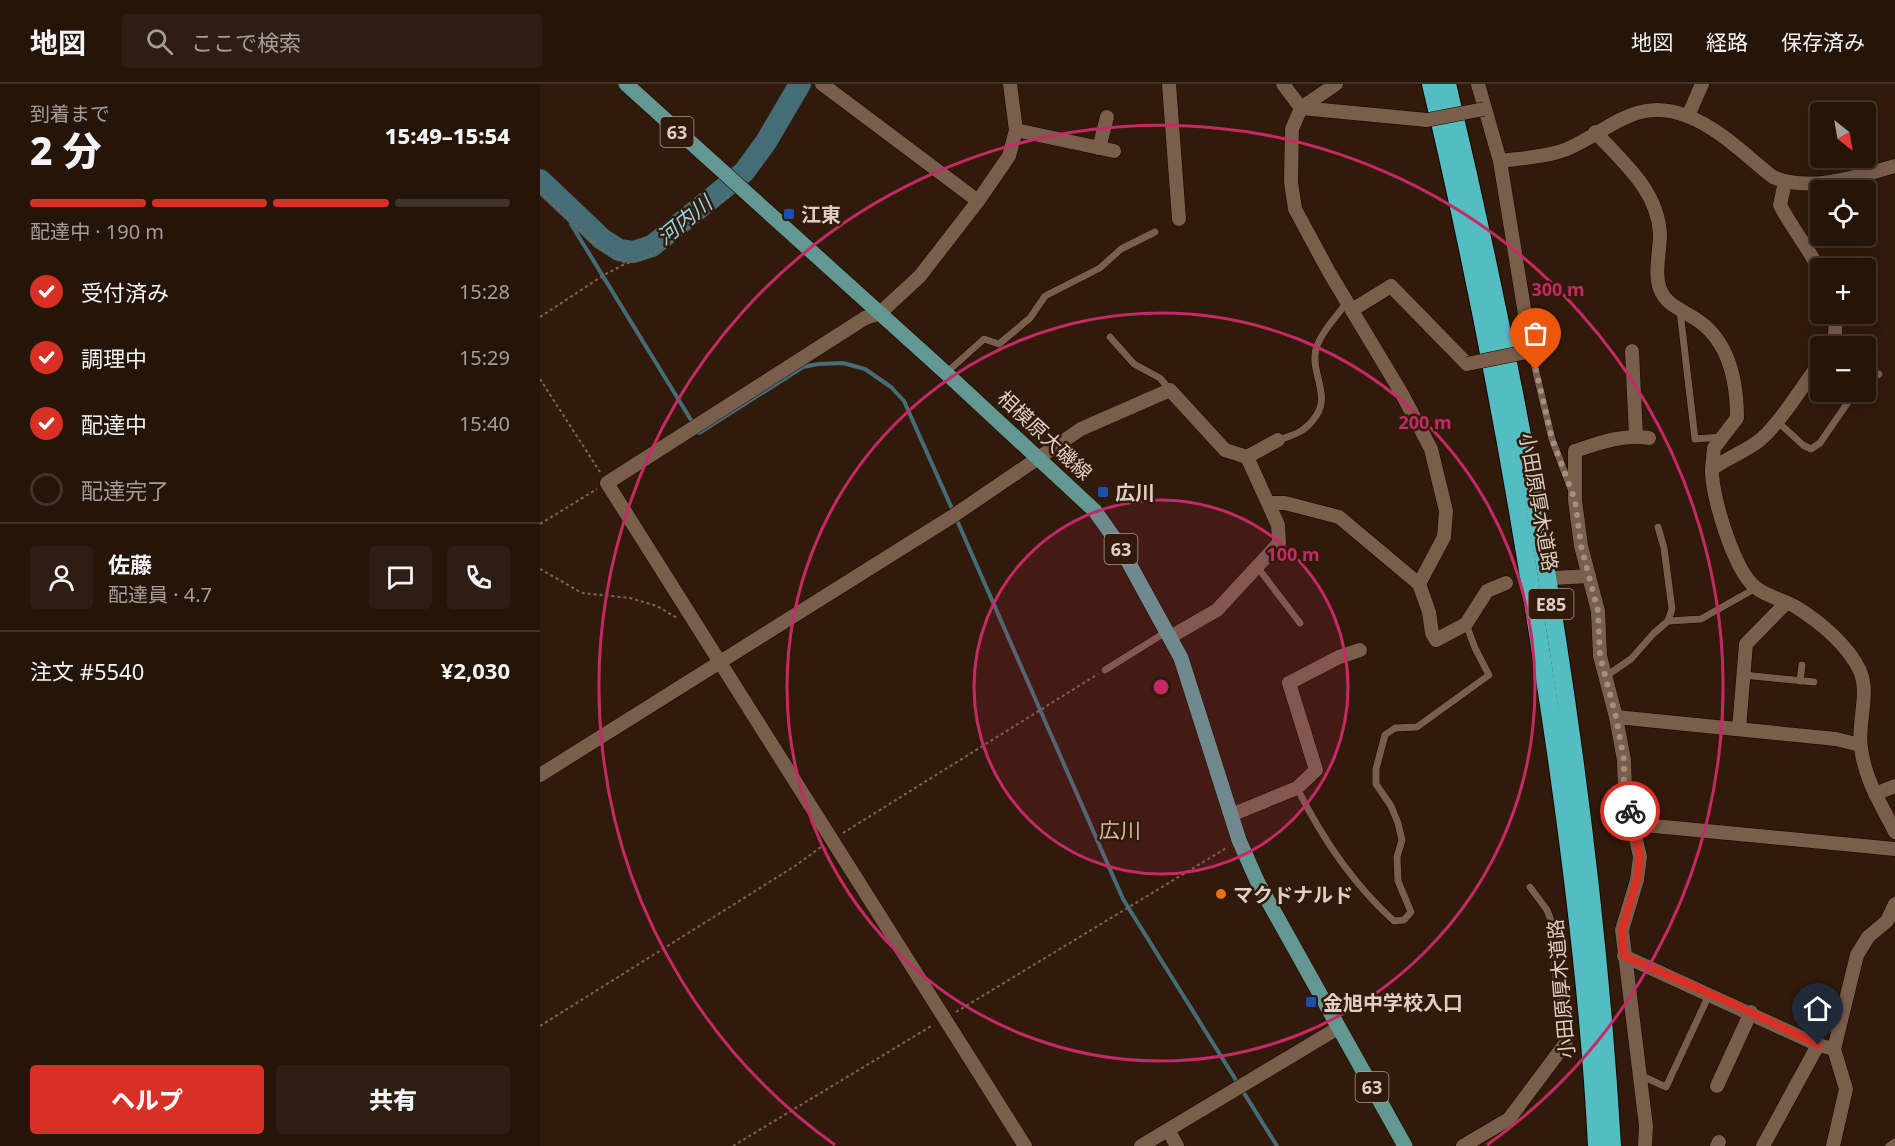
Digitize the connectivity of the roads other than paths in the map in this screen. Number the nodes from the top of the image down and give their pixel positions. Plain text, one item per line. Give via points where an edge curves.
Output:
1 (626, 84) edge
2 (822, 84) edge
3 (1010, 84) edge
4 (1169, 84) edge
5 (1283, 84) edge
6 (1336, 84) edge
7 (1431, 84) edge
8 (1447, 84) edge
9 (1478, 84) edge
10 (1702, 84) edge
11 (838, 89) edge
12 (1301, 108) junction
13 (1484, 109) junction
14 (1107, 117) dead end
15 (1688, 117) junction
16 (1016, 130) junction
17 (1595, 132) junction
18 (1099, 148) junction
19 (1114, 152) dead end
20 (1500, 161) junction
21 (1895, 166) edge
22 (1785, 182) junction
23 (978, 201) junction
24 (1179, 219) dead end
25 (1155, 232) dead end
26 (1814, 258) edge
27 (1350, 306) junction
28 (1680, 311) junction
29 (880, 313) junction
30 (1110, 337) dead end
31 (1530, 351) junction
32 (1632, 351) dead end
33 (946, 373) junction
34 (1879, 374) dead end
35 (1810, 375) edge
36 (1876, 376) edge
37 (1170, 390) junction
38 (1848, 402) edge
39 (1776, 420) junction
40 (1724, 437) junction
41 (1278, 440) joint
42 (1247, 457) junction
43 (1040, 458) junction
44 (1713, 469) junction
45 (1575, 500) junction
46 (1269, 504) junction
47 (1658, 527) dead end
48 (1258, 568) junction
49 (1589, 576) junction
50 (1554, 578) dead end
51 (1506, 583) dead end
52 (1419, 584) junction
53 (1756, 588) junction
54 (1786, 603) junction
55 (1668, 621) junction
56 (1300, 623) dead end
57 (1467, 624) junction
58 (1170, 634) junction
59 (1360, 650) dead end
60 (721, 662) junction
61 (1802, 665) dead end
62 (1105, 670) dead end
63 (1743, 675) junction
64 (1606, 676) junction
65 (1800, 681) junction
66 (1814, 682) dead end
67 (1616, 717) junction
68 (1739, 729) junction
69 (1860, 746) junction
70 (540, 775) edge
71 (1895, 786) edge
72 (1297, 788) junction
73 (1875, 794) junction
74 (1231, 815) junction
75 (1633, 824) junction
76 (1895, 832) edge
77 (1895, 849) edge
78 (1530, 887) dead end
79 (1895, 904) edge
80 (1624, 956) junction
81 (1710, 993) junction
82 (1562, 1008) joint
83 (1751, 1012) junction
84 (1338, 1028) junction
85 (1818, 1045) junction
86 (1834, 1049) junction
87 (1638, 1074) junction
88 (1717, 1086) dead end
89 (1168, 1130) junction
90 (1604, 1138) edge
91 (1895, 1142) edge
92 (1468, 1143) edge
93 (1025, 1146) edge
94 (1141, 1146) edge
95 (1177, 1146) edge
96 (1405, 1146) edge
97 (1490, 1146) edge
98 (1645, 1146) edge
99 (1763, 1146) edge
100 (1833, 1146) edge
101 (1889, 1146) edge

1 - 29 main road, 相模原大磯線 / 63
2 - 11 street
3 - 16 street
4 - 24 street
5 - 12 street
6 - 12 street
7 - 90 highway, 小田原厚木道路 / E85 via 1494,376 1534,604 1567,825
8 - 90 highway, 小田原厚木道路 / E85 via 1510,372 1551,604 1598,963
9 - 13 street
10 - 15 street
11 - 23 street
12 - 13 street, bridge via 1427,120
12 - 27 street via 1292,129 1295,209
13 - 20 street
14 - 18 street
15 - 17 street via 1648,111 1621,117
15 - 22 street
16 - 18 street
16 - 23 street via 1009,156
17 - 20 street via 1570,148 1547,156
17 - 28 street via 1643,185 1651,200 1659,219 1660,291
18 - 19 street
20 - 31 street
21 - 22 street via 1844,179
22 - 26 street via 1780,206
23 - 29 street via 920,276
25 - 33 lane via 1121,249 1100,268 1045,296 1030,318 999,344 984,339
27 - 31 street, bridge via 1391,286 1467,364
27 - 41 lane via 1317,348 1315,362 1322,408 1307,429
27 - 52 street via 1431,449 1439,477 1446,511 1444,537
28 - 40 street via 1706,326 1733,371 1737,418
28 - 40 lane via 1695,439
29 - 33 main road, 相模原大磯線 / 63
29 - 60 street via 865,318 607,483
30 - 37 lane via 1134,364 1160,378
31 - 45 lane via 1552,439
32 - 45 street via 1643,437 1608,440 1575,451
33 - 43 main road, 相模原大磯線 / 63
34 - 36 lane
35 - 39 street
37 - 42 street via 1225,450
37 - 43 street via 1081,429
38 - 39 lane via 1820,443 1811,449
39 - 44 street via 1763,438
40 - 44 street via 1714,448
41 - 42 street
42 - 46 street
43 - 58 main road, 相模原大磯線 / 63 via 1095,511 1119,544
43 - 60 street
44 - 53 street via 1714,500 1743,571
45 - 49 street
46 - 48 street via 1278,525 1279,543
46 - 52 street via 1285,503 1340,517
47 - 55 lane via 1672,609
48 - 56 lane
48 - 58 street via 1217,610
49 - 50 street
49 - 64 street via 1598,611 1600,656
51 - 57 street via 1487,591
52 - 57 street via 1436,640
53 - 54 street
53 - 55 lane via 1701,619
54 - 63 street via 1746,644
54 - 69 street via 1842,645 1861,673
55 - 64 lane via 1631,659
57 - 72 lane via 1489,675 1417,727 1395,728 1385,735 1380,749 1376,784 1391,806 1402,840 1397,857 1398,881 1411,912 1404,920 1394,921 1370,900 1311,815
58 - 62 lane
58 - 74 main road, 相模原大磯線 / 63 via 1197,701
59 - 72 street via 1290,683 1316,770
60 - 70 street
60 - 93 street
61 - 65 lane
63 - 65 lane
63 - 68 street
64 - 67 street
65 - 66 lane
67 - 68 street
67 - 75 street via 1624,760 1624,790
68 - 69 street via 1836,739
69 - 73 street via 1864,770
71 - 73 street
72 - 74 street
73 - 76 street
74 - 84 main road, 相模原大磯線 / 63 via 1263,892
75 - 77 street
75 - 80 street via 1640,857 1622,930
78 - 82 lane via 1553,926 1556,982
79 - 86 street via 1887,921 1868,937 1857,955
80 - 81 street
80 - 87 street
81 - 83 street
81 - 87 lane via 1666,1087
82 - 92 street via 1568,1034 1565,1044 1509,1119
83 - 85 street
83 - 88 street
84 - 89 street
84 - 96 main road, 相模原大磯線 / 63
85 - 86 street
85 - 99 street
86 - 100 street via 1846,1089
87 - 98 street
89 - 94 street
89 - 95 street
91 - 101 lane
92 - 97 street

